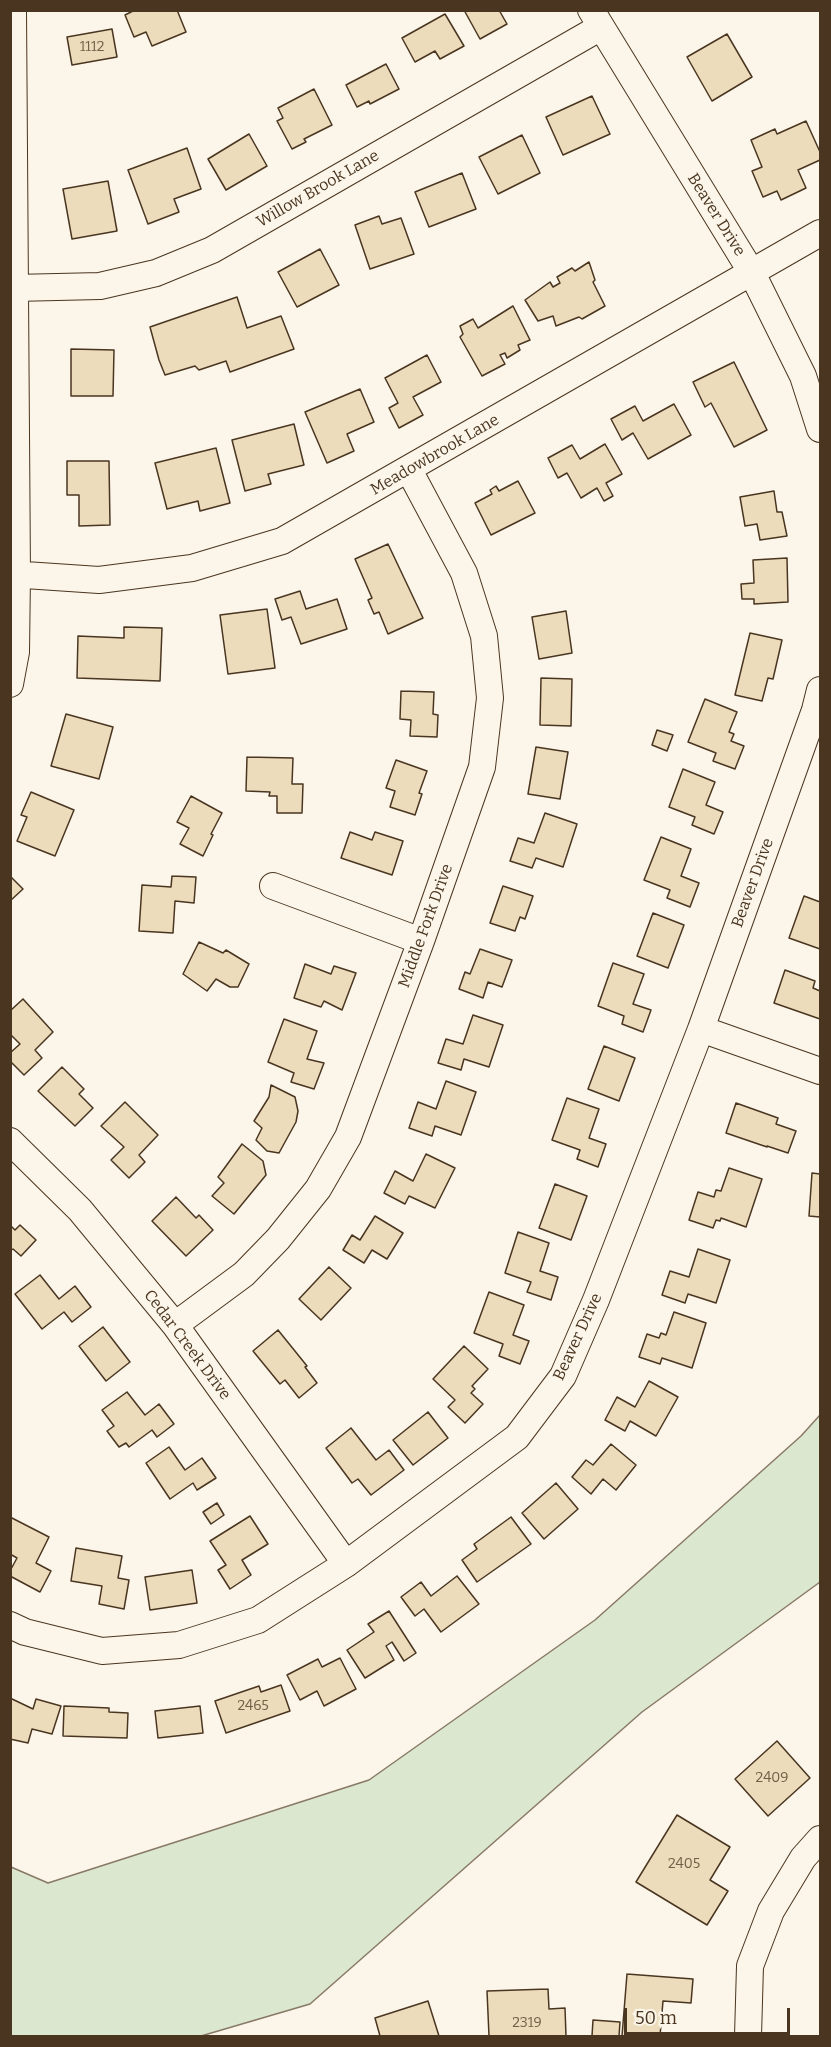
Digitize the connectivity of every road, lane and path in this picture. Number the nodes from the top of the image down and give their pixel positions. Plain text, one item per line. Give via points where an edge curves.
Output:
1 (13, 10) edge
2 (596, 19) edge
3 (820, 233) edge
4 (752, 273) junction
5 (14, 288) junction
6 (820, 429) edge
7 (410, 470) junction
8 (14, 574) edge
9 (10, 684) edge
10 (819, 704) edge
11 (273, 886) dead end
12 (421, 941) junction
13 (701, 1029) junction
14 (820, 1071) edge
15 (10, 1141) edge
16 (175, 1325) junction
17 (346, 1564) junction
18 (10, 1625) edge
19 (820, 1839) edge
20 (748, 2037) edge

1 - 5 street
2 - 4 street, Beaver Drive
2 - 5 street, Willow Brook Lane via 212,250 156,273 100,286
3 - 4 street, Meadowbrook Lane
4 - 6 street, Beaver Drive via 803,376
4 - 7 street, Meadowbrook Lane
5 - 8 street
7 - 8 street, Meadowbrook Lane via 282,541 192,568 99,580
7 - 12 street, Middle Fork Drive via 464,573 484,636 490,698 482,767
8 - 9 street via 16,652
10 - 13 street, Beaver Drive
11 - 12 street
12 - 16 street, Middle Fork Drive via 348,1137 318,1189 244,1274
13 - 14 street
13 - 17 street, Beaver Drive via 563,1376 517,1437
15 - 16 street, Cedar Creek Drive via 80,1210
16 - 17 street, Cedar Creek Drive
17 - 18 street, Beaver Drive via 258,1620 179,1645 102,1651
19 - 20 street via 803,1858 771,1911 750,1966

